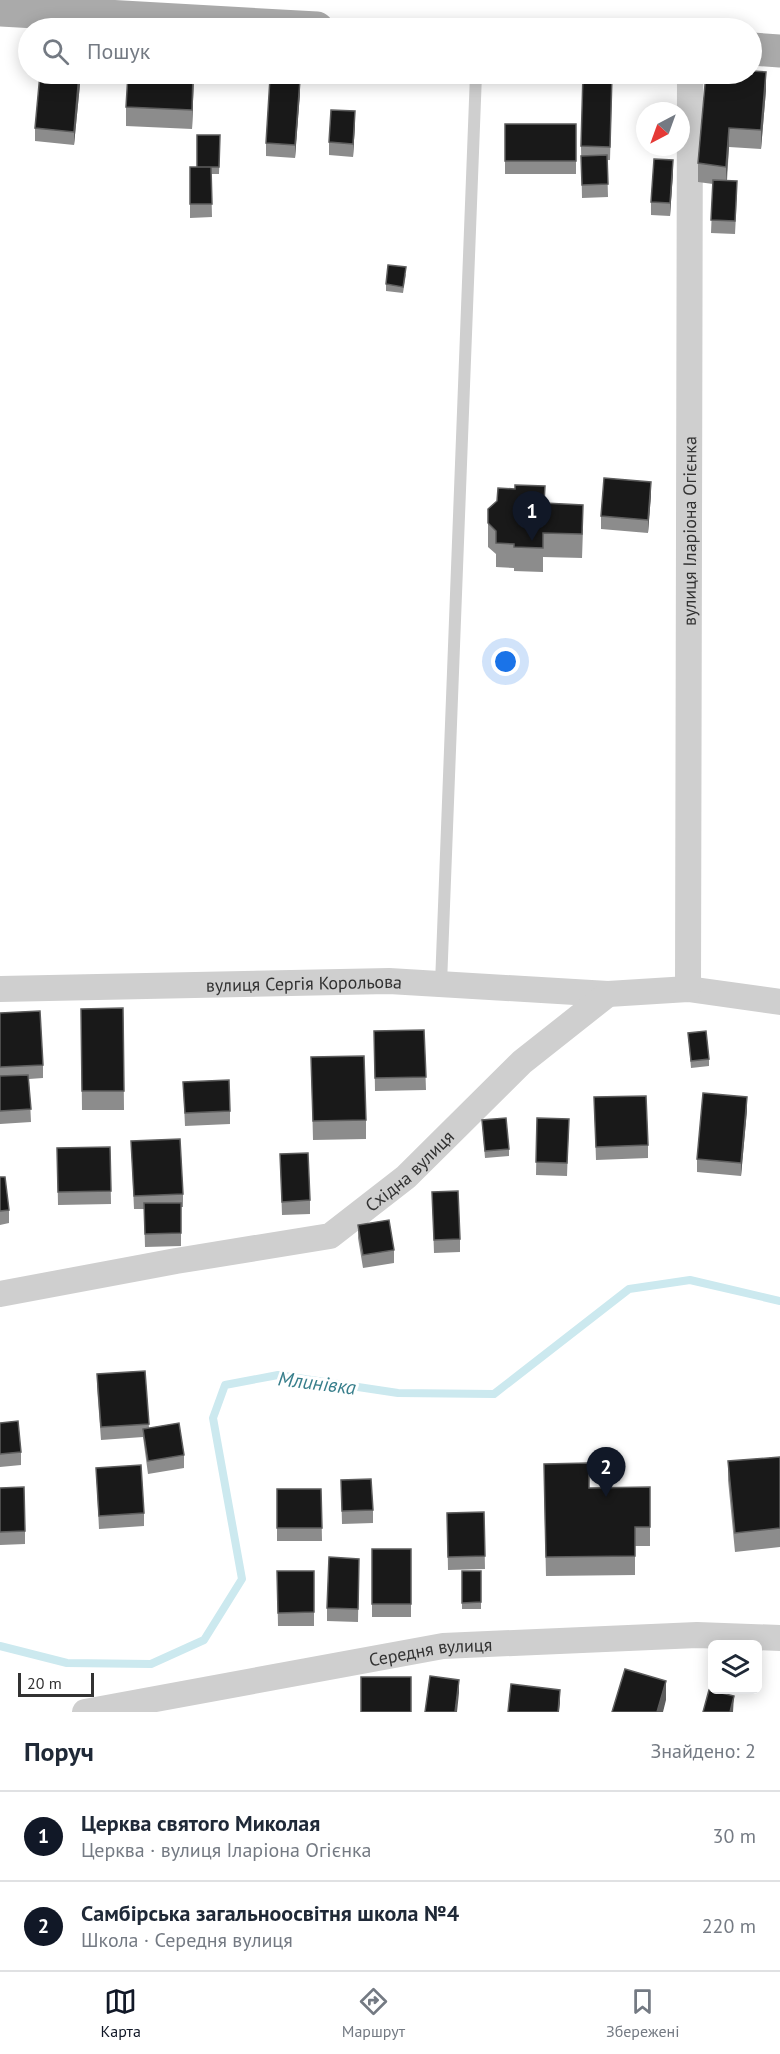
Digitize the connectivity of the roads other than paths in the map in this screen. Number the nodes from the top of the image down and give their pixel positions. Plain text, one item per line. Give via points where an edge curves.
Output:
1 (0, 10) edge
2 (141, 18) edge
3 (762, 50) edge
4 (780, 51) edge
5 (476, 84) edge
6 (690, 84) edge
7 (441, 984) junction
8 (0, 988) edge
9 (688, 989) junction
10 (608, 994) junction
11 (780, 1002) edge
12 (0, 1294) edge
13 (780, 1638) edge
14 (85, 1712) edge

1 - 2 main road
3 - 4 main road
5 - 7 lane
6 - 9 street, вулиця Іларіона Огієнка
7 - 8 street, вулиця Сергія Корольова via 389,981
7 - 10 street, вулиця Сергія Корольова
9 - 10 street
9 - 11 street
10 - 12 street, Східна вулиця via 522,1062 406,1177 330,1236
13 - 14 street, Середня вулиця via 697,1635 443,1646

